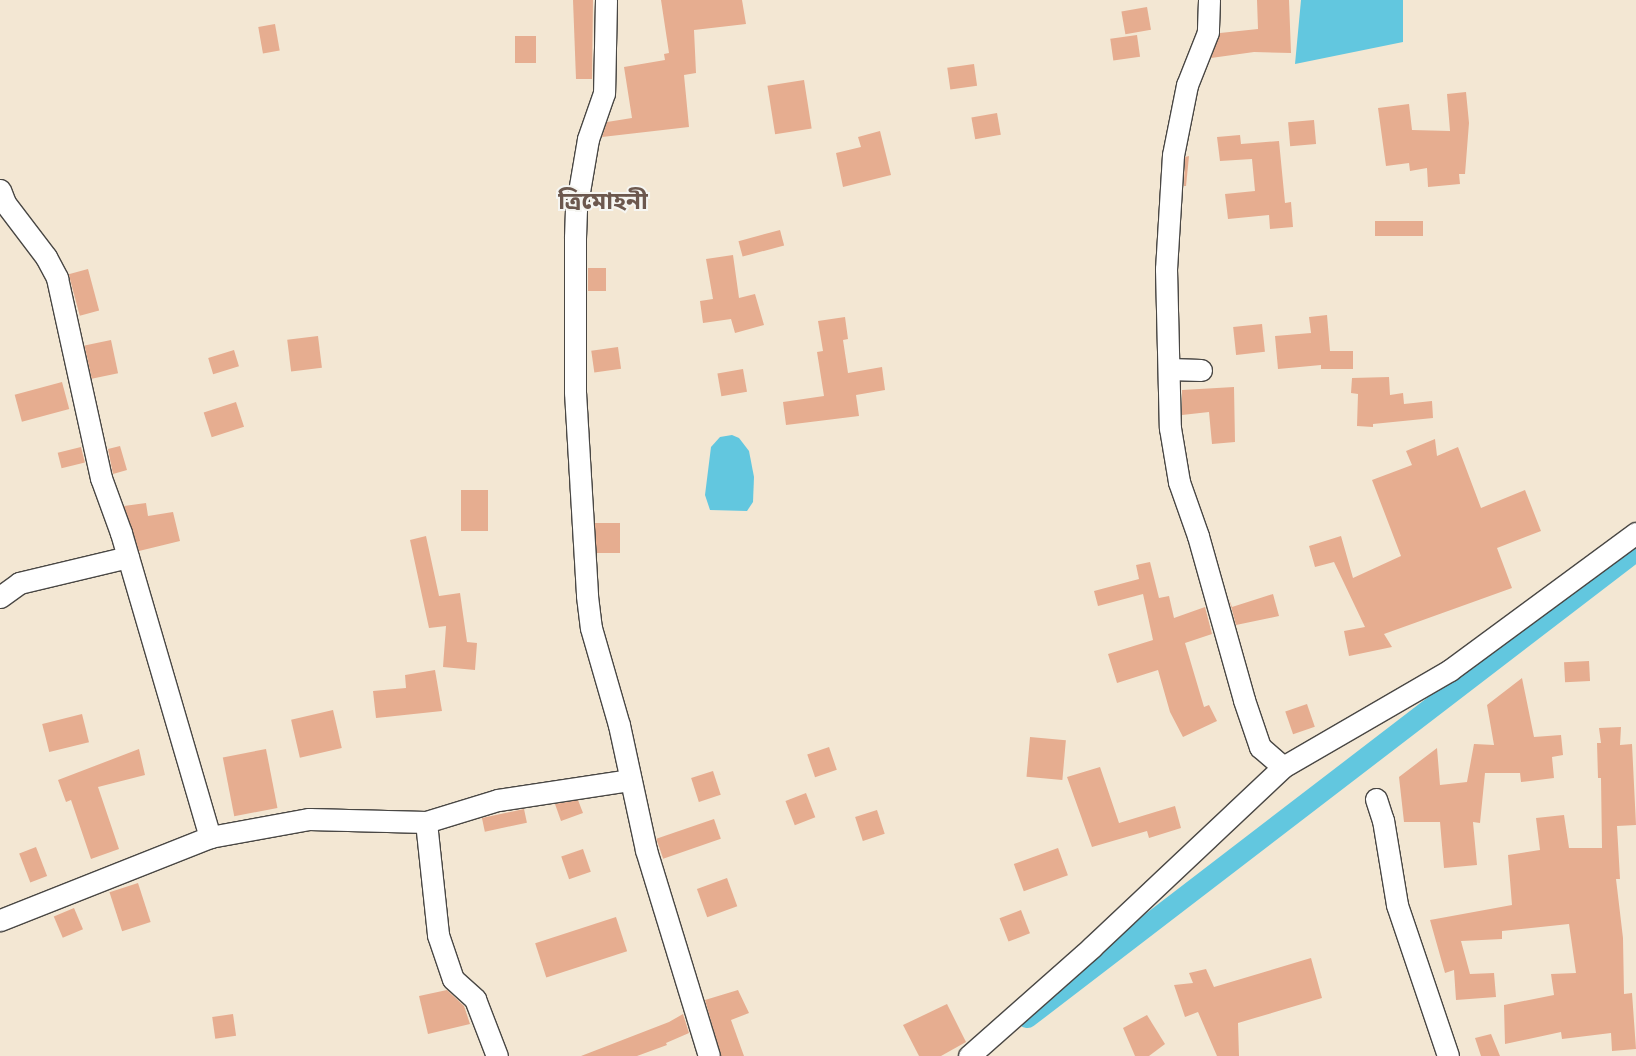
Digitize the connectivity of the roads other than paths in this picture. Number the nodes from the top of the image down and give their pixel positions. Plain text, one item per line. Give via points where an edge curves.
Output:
1 (606, 0) edge
2 (1209, 0) edge
3 (0, 190) edge
4 (1169, 369) junction
5 (1201, 370) dead end
6 (1636, 533) edge
7 (128, 557) junction
8 (0, 597) edge
9 (1283, 767) junction
10 (630, 780) junction
11 (1376, 799) dead end
12 (426, 822) junction
13 (210, 837) junction
14 (0, 920) edge
15 (497, 1056) edge
16 (709, 1056) edge
17 (969, 1056) edge
18 (1448, 1056) edge

1 - 10 street via 604,93 588,139 576,209 575,392 591,628
2 - 4 street via 1208,32 1187,85 1174,155 1166,269
3 - 7 street via 5,203 46,257 57,278 101,478
4 - 5 street
4 - 9 street via 1170,428 1179,482 1260,747
6 - 9 street via 1450,670
7 - 8 street via 19,583
7 - 13 street
9 - 17 street via 1092,947
10 - 12 street via 498,800
10 - 16 street via 646,850
11 - 18 street via 1383,820 1397,905
12 - 13 street via 309,819
12 - 15 street via 438,935 452,979 475,999
13 - 14 street

